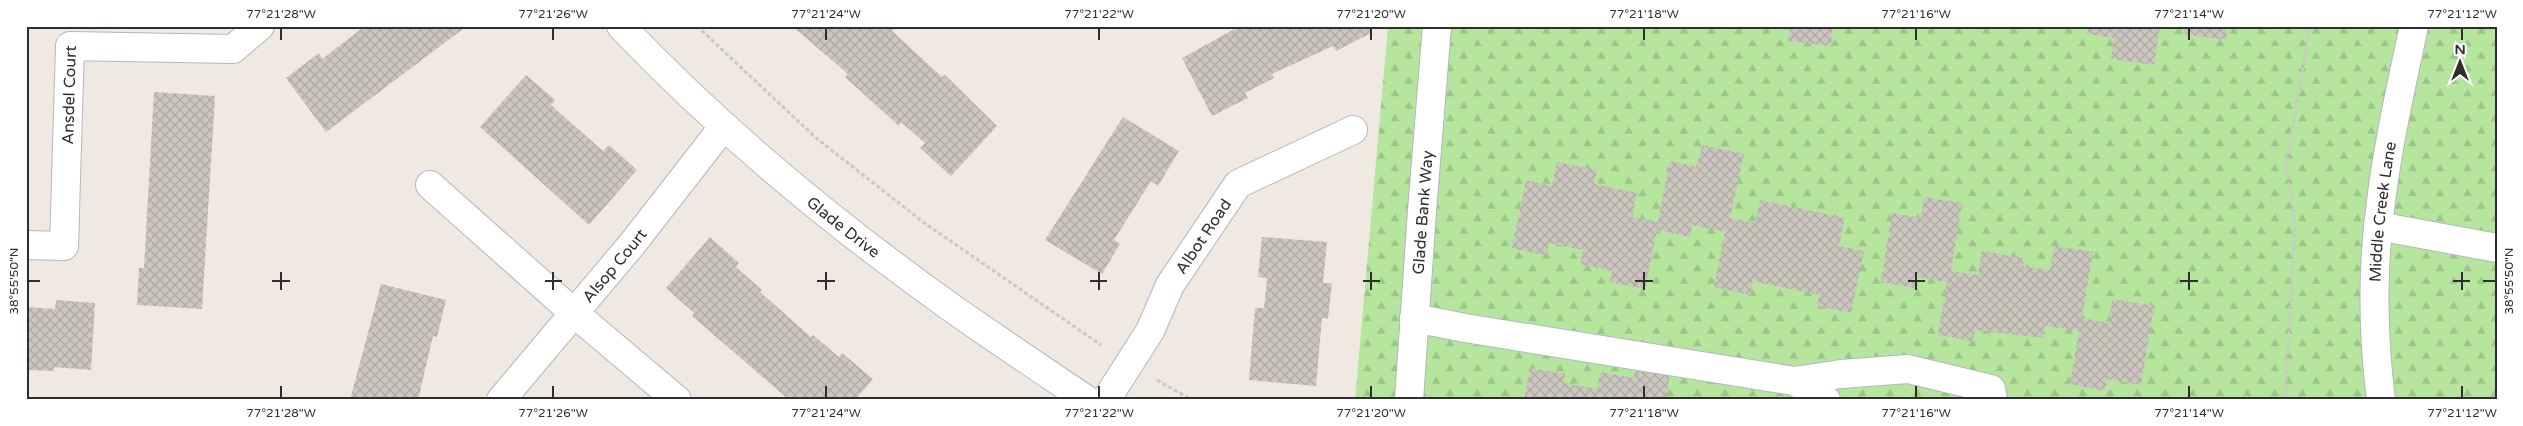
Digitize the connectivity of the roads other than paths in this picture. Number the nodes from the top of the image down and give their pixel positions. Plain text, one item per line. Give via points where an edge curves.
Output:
1 (260, 26) edge
2 (621, 26) edge
3 (1437, 26) edge
4 (2414, 26) edge
5 (724, 126) junction
6 (1353, 130) dead end
7 (430, 185) dead end
8 (2378, 226) junction
9 (26, 245) edge
10 (2497, 248) edge
11 (574, 313) junction
12 (1414, 318) junction
13 (1794, 381) junction
14 (501, 400) edge
15 (677, 400) edge
16 (1087, 400) edge
17 (1106, 400) edge
18 (1409, 400) edge
19 (1826, 400) edge
20 (1993, 400) edge
21 (2381, 400) edge

1 - 9 street, Ansdel Court via 233,49 70,46 64,246
2 - 5 street, Glade Drive
3 - 12 street, Glade Bank Way
4 - 8 street, Middle Creek Lane via 2391,136
5 - 11 street, Alsop Court
5 - 16 street, Glade Drive via 825,211 949,306
6 - 17 street, Albot Road via 1238,184 1170,285 1150,331
7 - 11 street
8 - 10 street
8 - 21 street, Middle Creek Lane via 2374,298
11 - 14 street, Alsop Court
11 - 15 street
12 - 13 street
12 - 18 street, Glade Bank Way
13 - 19 street
13 - 20 street via 1908,369 1991,389

